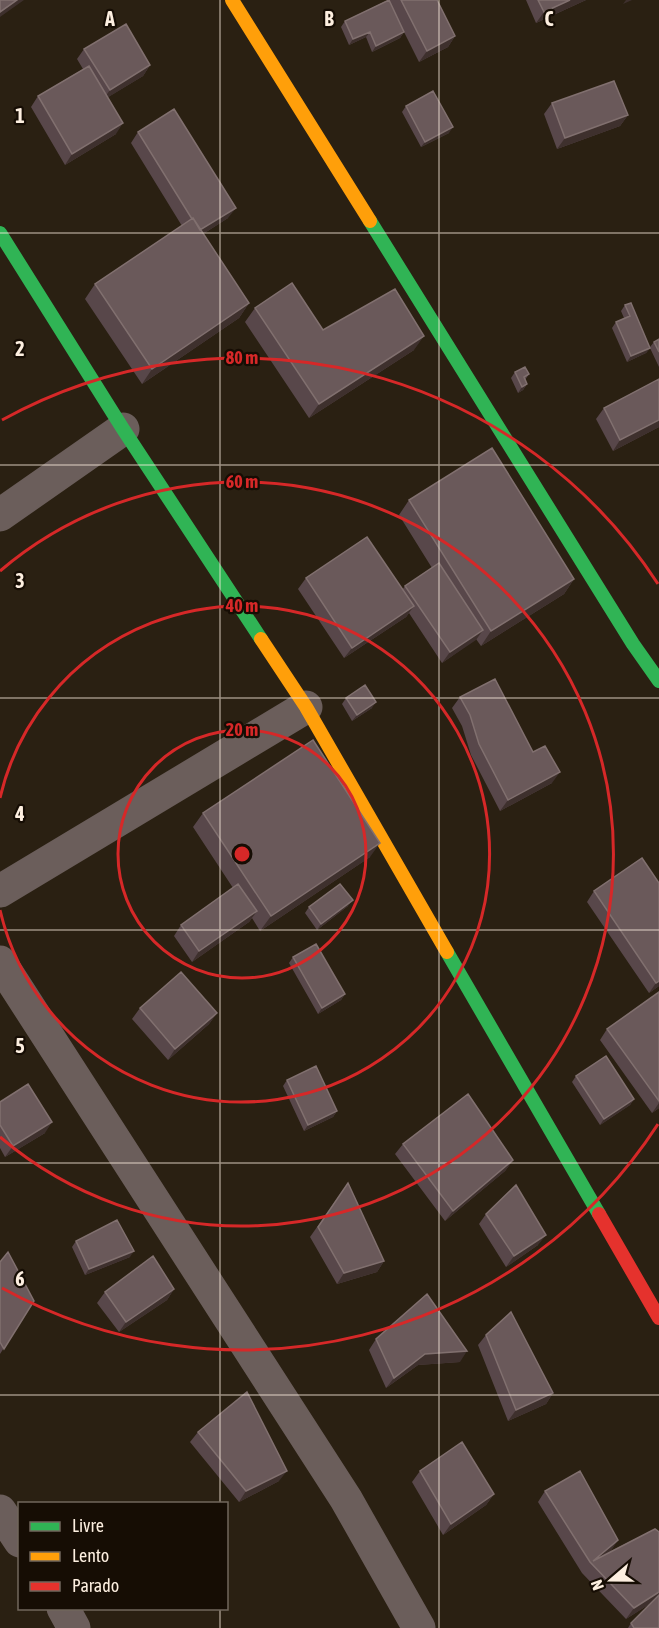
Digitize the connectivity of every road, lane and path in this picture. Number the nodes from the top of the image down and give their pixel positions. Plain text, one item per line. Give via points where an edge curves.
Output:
1 (232, 0) edge
2 (0, 233) edge
3 (123, 429) junction
4 (0, 515) edge
5 (659, 681) edge
6 (306, 707) junction
7 (0, 891) edge
8 (0, 962) edge
9 (659, 1318) edge
10 (0, 1511) edge
11 (18, 1538) edge
12 (64, 1610) edge
13 (74, 1628) edge
14 (419, 1628) edge

1 - 5 street
2 - 3 street
3 - 4 street
3 - 6 street
6 - 7 street
6 - 9 street
8 - 14 street via 346,1499
10 - 11 street
12 - 13 street

